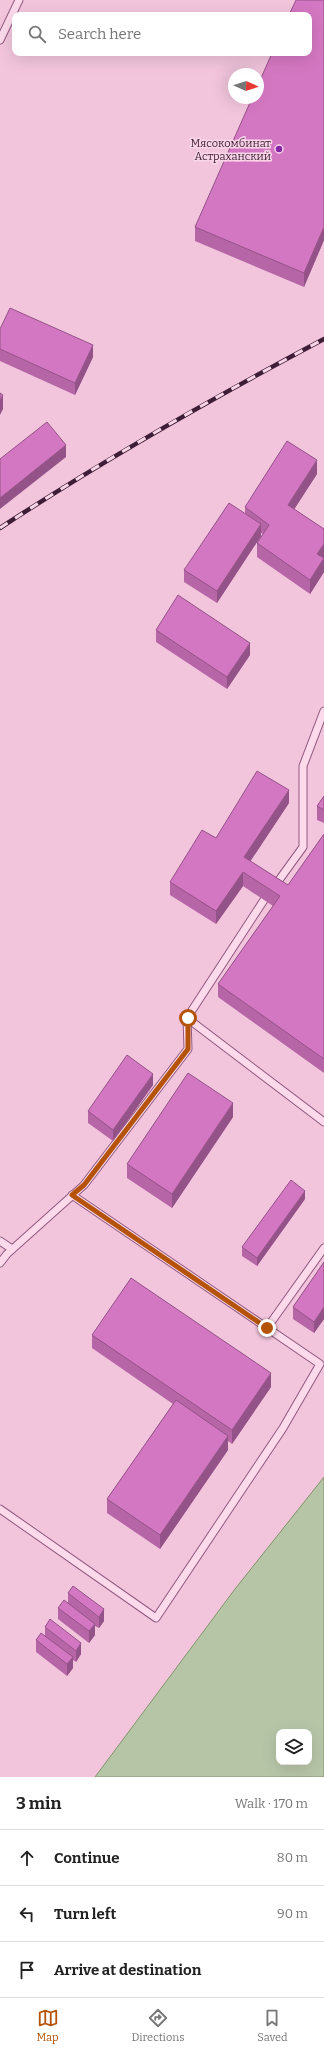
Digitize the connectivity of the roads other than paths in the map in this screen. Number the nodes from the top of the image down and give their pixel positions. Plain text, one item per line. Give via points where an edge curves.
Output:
1 (19, 0) edge
2 (13, 12) edge
3 (12, 15) edge
4 (0, 40) edge
5 (324, 710) edge
6 (272, 889) edge
7 (264, 900) edge
8 (188, 1018) junction
9 (324, 1122) edge
10 (72, 1195) junction
11 (0, 1241) edge
12 (324, 1248) edge
13 (12, 1249) junction
14 (0, 1263) edge
15 (267, 1328) junction
16 (0, 1509) edge

1 - 2 lane
3 - 4 lane
5 - 6 lane via 303,766 303,847
7 - 8 lane
8 - 9 lane
8 - 10 lane via 188,1049 84,1185
10 - 13 lane
10 - 15 lane
11 - 13 lane
12 - 15 lane
13 - 14 lane
15 - 16 lane via 320,1364 283,1428 156,1618

